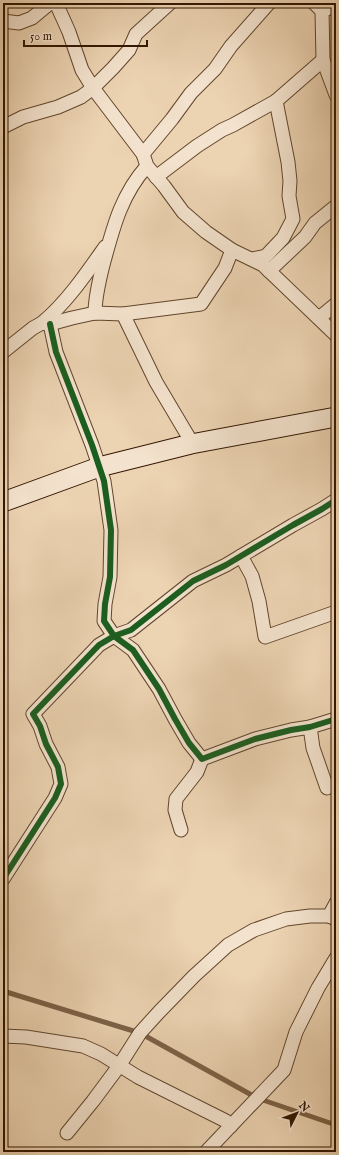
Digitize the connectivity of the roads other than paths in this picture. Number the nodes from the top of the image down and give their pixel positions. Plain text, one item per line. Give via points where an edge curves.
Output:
1 (50, 3) edge
2 (56, 3) edge
3 (170, 3) edge
4 (268, 3) edge
5 (336, 5) edge
6 (318, 7) edge
7 (3, 21) edge
8 (323, 60) junction
9 (93, 88) junction
10 (336, 95) edge
11 (276, 101) junction
12 (5, 124) edge
13 (145, 160) junction
14 (156, 177) junction
15 (336, 206) edge
16 (110, 241) junction
17 (232, 250) junction
18 (252, 259) junction
19 (269, 271) junction
20 (336, 304) edge
21 (95, 314) junction
22 (123, 314) junction
23 (319, 318) junction
24 (46, 324) junction
25 (336, 336) edge
26 (3, 352) edge
27 (336, 417) edge
28 (191, 444) junction
29 (99, 466) junction
30 (336, 500) edge
31 (3, 502) edge
32 (240, 556) junction
33 (336, 612) edge
34 (114, 636) junction
35 (336, 719) edge
36 (310, 727) junction
37 (202, 759) junction
38 (327, 788) dead end
39 (181, 830) dead end
40 (3, 879) edge
41 (336, 903) edge
42 (332, 918) edge
43 (336, 958) edge
44 (3, 1036) edge
45 (120, 1066) junction
46 (231, 1126) junction
47 (67, 1133) dead end
48 (206, 1152) edge

1 - 7 street via 32,18 19,23
2 - 9 street via 82,70
3 - 9 street via 136,34 128,50
4 - 13 street via 215,69 191,93
5 - 6 street
6 - 8 street
8 - 10 street
8 - 11 street
9 - 12 street via 81,97 64,104
9 - 13 street
11 - 14 street via 222,130
11 - 18 street via 288,162 293,219 283,238 266,256
13 - 14 street
13 - 16 street via 139,176 119,210
14 - 17 street via 183,212
15 - 19 street via 319,219 305,237
16 - 21 street via 99,283
16 - 24 street
17 - 18 street
17 - 22 street via 225,268 201,304
18 - 19 street
19 - 23 street
20 - 23 street
21 - 22 street
21 - 24 street
22 - 28 street via 156,382
23 - 25 street
24 - 26 street via 33,328
24 - 29 street
27 - 28 street
28 - 29 street
29 - 31 street
29 - 34 street via 104,481 111,530 110,577 104,621
30 - 32 street
32 - 33 street via 252,576 265,637
32 - 34 street via 193,581 131,630
34 - 37 street via 133,650
34 - 40 street via 99,645 32,714 58,767 61,784 55,798
35 - 36 street
36 - 37 street via 255,739
36 - 38 street via 313,748
37 - 39 street via 197,772 176,799 175,810
41 - 42 street
42 - 45 street via 310,916 286,919 254,930 228,945 194,976 140,1033
43 - 46 street via 296,1032 284,1070
44 - 45 street via 82,1046
45 - 46 street via 226,1121
45 - 47 street
46 - 48 street

